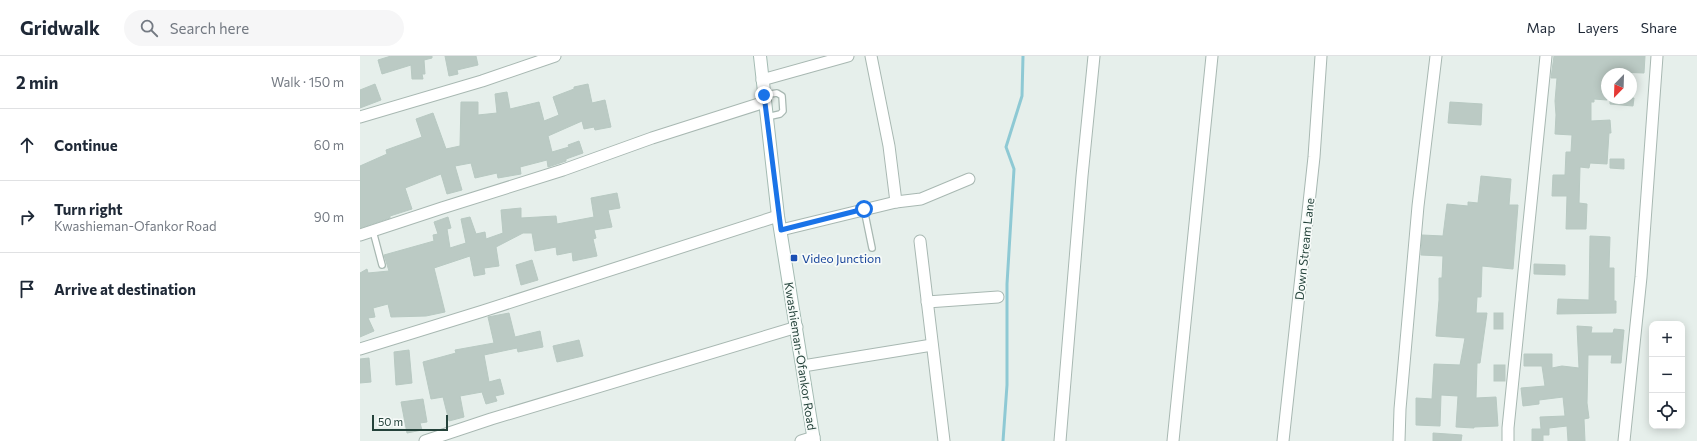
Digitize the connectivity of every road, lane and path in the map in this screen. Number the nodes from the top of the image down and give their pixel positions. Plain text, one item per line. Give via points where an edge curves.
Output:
1 (555, 56) edge
2 (760, 56) edge
3 (848, 56) edge
4 (871, 56) edge
5 (1094, 56) edge
6 (1212, 56) edge
7 (1321, 56) edge
8 (1436, 56) edge
9 (1546, 56) edge
10 (1657, 56) edge
11 (762, 80) junction
12 (765, 99) junction
13 (360, 116) edge
14 (767, 117) junction
15 (969, 179) dead end
16 (896, 202) junction
17 (864, 209) junction
18 (778, 216) junction
19 (781, 230) junction
20 (373, 231) junction
21 (360, 236) edge
22 (920, 241) dead end
23 (872, 248) dead end
24 (382, 265) dead end
25 (998, 297) dead end
26 (927, 302) junction
27 (797, 327) junction
28 (932, 345) junction
29 (360, 349) edge
30 (803, 366) junction
31 (814, 439) edge
32 (425, 441) edge
33 (801, 441) edge
34 (944, 441) edge
35 (1060, 441) edge
36 (1173, 441) edge
37 (1283, 441) edge
38 (1399, 441) edge
39 (1508, 441) edge
40 (1624, 441) edge

1 - 13 street via 482,81
2 - 11 main road, Kwashieman-Ofankor Road
3 - 11 street
4 - 16 street via 890,146
5 - 35 street
6 - 36 street
7 - 37 street, Down Stream Lane via 1314,157
8 - 38 street via 1418,214
9 - 39 street
10 - 40 street via 1641,277
11 - 12 main road, Kwashieman-Ofankor Road
12 - 14 main road, Kwashieman-Ofankor Road
12 - 14 lane via 778,93 782,96 783,111
12 - 20 street via 563,170
14 - 18 main road, Kwashieman-Ofankor Road
15 - 16 street via 921,199
16 - 17 street
17 - 19 street
17 - 23 lane
18 - 19 main road, Kwashieman-Ofankor Road
18 - 29 street
19 - 27 main road, Kwashieman-Ofankor Road
20 - 21 street
20 - 24 lane
22 - 26 street
25 - 26 street
26 - 28 street
27 - 30 main road, Kwashieman-Ofankor Road
27 - 32 street
28 - 30 street
28 - 34 street
30 - 31 main road, Kwashieman-Ofankor Road
31 - 33 street

